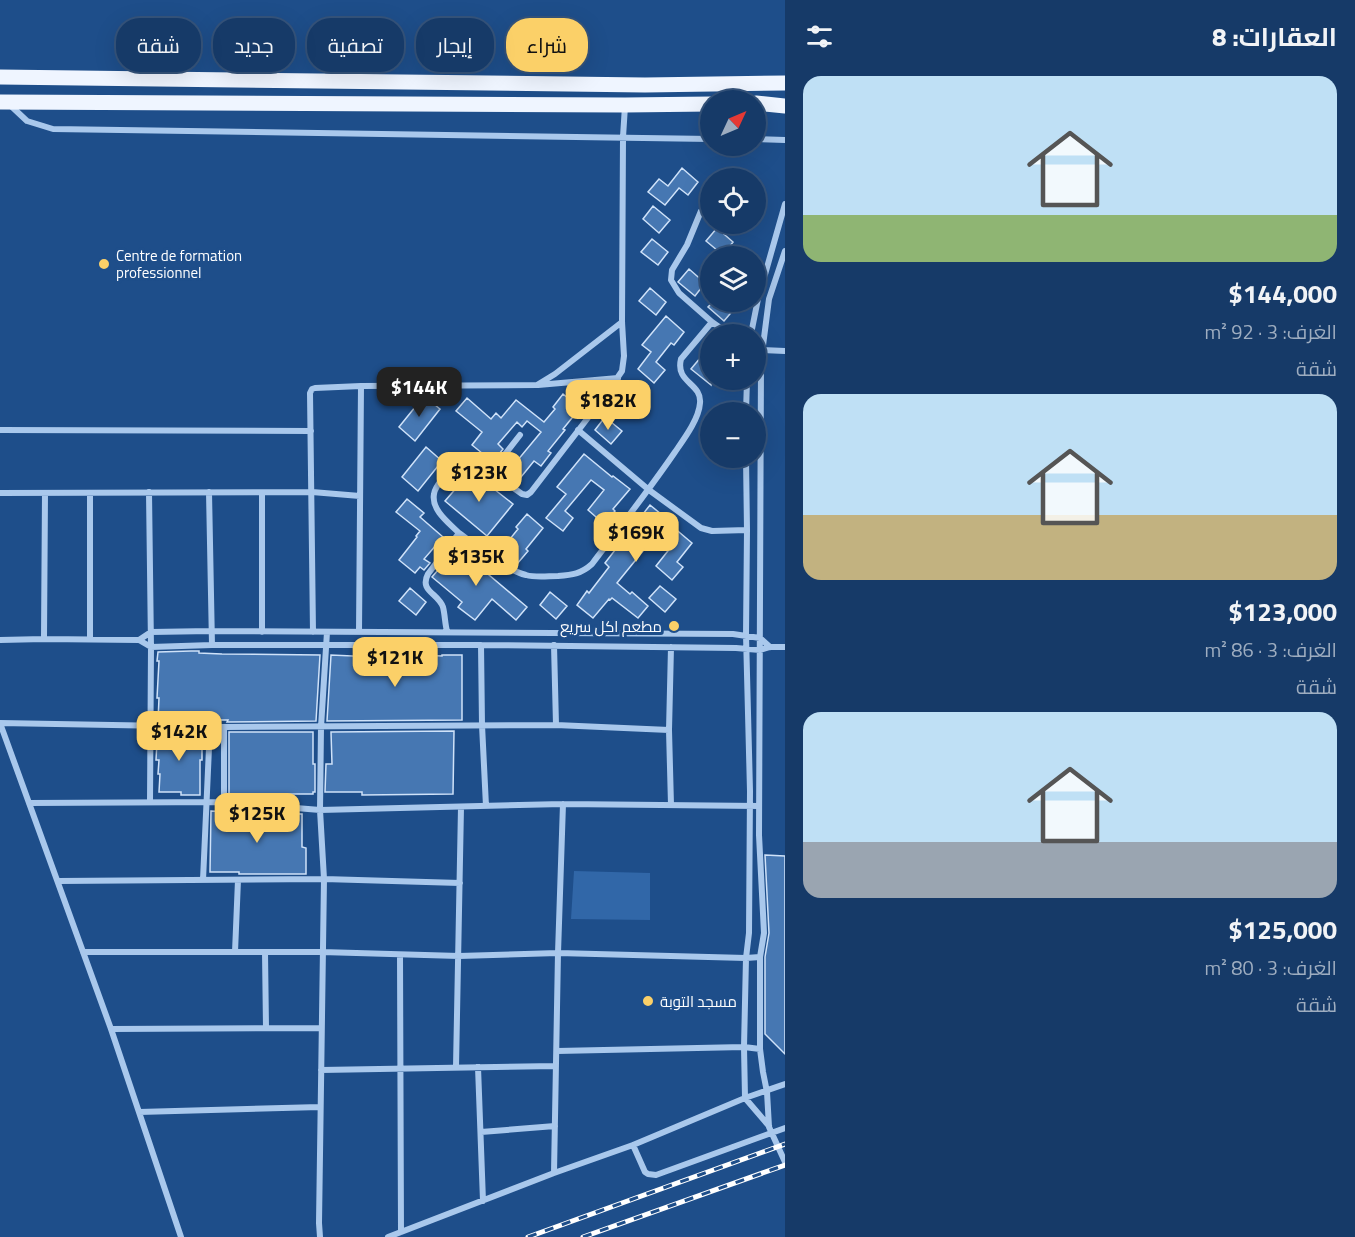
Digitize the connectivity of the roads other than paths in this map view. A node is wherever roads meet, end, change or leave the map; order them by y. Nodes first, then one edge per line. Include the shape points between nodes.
1 (0, 77) edge
2 (785, 83) edge
3 (4, 102) edge
4 (700, 104) edge
5 (766, 104) edge
6 (625, 105) junction
7 (785, 106) edge
8 (623, 137) junction
9 (700, 139) edge
10 (766, 140) edge
11 (785, 140) edge
12 (785, 204) edge
13 (700, 213) edge
14 (785, 251) edge
15 (622, 322) junction
16 (712, 322) junction
17 (715, 324) edge
18 (753, 324) edge
19 (764, 324) edge
20 (766, 350) edge
21 (785, 351) edge
22 (618, 378) junction
23 (537, 385) junction
24 (361, 386) junction
25 (759, 390) edge
26 (0, 430) edge
27 (578, 430) junction
28 (311, 431) junction
29 (520, 435) dead end
30 (746, 468) edge
31 (490, 472) junction
32 (649, 490) junction
33 (149, 492) junction
34 (209, 492) junction
35 (312, 492) junction
36 (0, 493) edge
37 (45, 493) junction
38 (90, 493) junction
39 (262, 493) junction
40 (360, 496) junction
41 (747, 530) junction
42 (459, 533) junction
43 (211, 631) junction
44 (151, 632) junction
45 (262, 632) junction
46 (313, 632) junction
47 (327, 632) junction
48 (359, 632) junction
49 (447, 632) junction
50 (746, 635) junction
51 (760, 638) junction
52 (44, 639) junction
53 (90, 639) junction
54 (0, 640) edge
55 (139, 640) junction
56 (212, 645) junction
57 (327, 645) junction
58 (481, 645) junction
59 (554, 645) junction
60 (151, 647) junction
61 (671, 647) junction
62 (770, 647) junction
63 (785, 647) edge
64 (747, 649) junction
65 (760, 650) junction
66 (151, 725) junction
67 (482, 725) junction
68 (556, 725) junction
69 (210, 726) junction
70 (224, 727) junction
71 (321, 727) junction
72 (669, 730) junction
73 (150, 802) junction
74 (207, 802) junction
75 (224, 802) junction
76 (29, 803) junction
77 (563, 804) junction
78 (486, 806) junction
79 (670, 806) junction
80 (750, 806) junction
81 (759, 806) junction
82 (461, 807) junction
83 (320, 810) junction
84 (324, 879) junction
85 (202, 880) junction
86 (238, 880) junction
87 (57, 881) junction
88 (460, 883) junction
89 (83, 952) junction
90 (235, 952) junction
91 (265, 952) junction
92 (322, 952) junction
93 (558, 953) junction
94 (400, 955) junction
95 (459, 956) junction
96 (760, 957) junction
97 (746, 958) junction
98 (266, 1028) junction
99 (321, 1028) junction
100 (111, 1029) junction
101 (744, 1047) junction
102 (760, 1049) junction
103 (557, 1051) junction
104 (556, 1066) junction
105 (456, 1067) junction
106 (478, 1067) junction
107 (401, 1069) junction
108 (321, 1070) junction
109 (785, 1084) edge
110 (767, 1092) junction
111 (746, 1098) junction
112 (320, 1107) junction
113 (139, 1112) junction
114 (555, 1126) junction
115 (785, 1128) edge
116 (770, 1130) junction
117 (481, 1132) junction
118 (633, 1145) junction
119 (785, 1162) edge
120 (554, 1173) junction
121 (483, 1202) junction
122 (400, 1232) junction
123 (181, 1237) edge
124 (320, 1237) edge
125 (388, 1237) edge

1 - 2 main road via 645,85
3 - 6 main road
3 - 8 street via 27,121 53,129
4 - 6 main road
5 - 7 main road
6 - 8 street
8 - 9 street
8 - 15 street
10 - 11 street
12 - 18 street
13 - 16 street via 672,270 671,280 679,293
14 - 19 street
15 - 22 street via 624,356
15 - 23 street
16 - 17 street
16 - 32 street via 679,366 700,396 694,422
20 - 21 street
22 - 23 street
22 - 27 street
23 - 24 street
24 - 28 street via 312,389
24 - 40 street
25 - 51 street
26 - 28 street
27 - 31 street via 527,495
27 - 32 street
28 - 35 street
29 - 31 street
30 - 41 street
31 - 42 street via 464,456 436,487 433,495 439,513
32 - 41 street via 701,528
32 - 42 street via 592,564 580,573 528,576 506,566
33 - 34 street
33 - 38 street
33 - 44 street
34 - 39 street
34 - 43 street
35 - 39 street
35 - 40 street
35 - 46 street
36 - 37 street
37 - 38 street
37 - 52 street
38 - 53 street
39 - 45 street
40 - 48 street
41 - 50 street
42 - 49 street via 425,580 443,607
43 - 44 street
43 - 45 street
43 - 56 street
44 - 55 street
44 - 60 street
45 - 46 street
46 - 47 street
47 - 48 street
47 - 57 street
48 - 49 street
49 - 50 street
50 - 51 street
50 - 64 street
51 - 62 street
51 - 65 street
52 - 53 street
52 - 54 street
53 - 55 street
55 - 60 street
56 - 57 street
56 - 60 street
57 - 58 street
57 - 71 street
58 - 59 street
58 - 67 street
59 - 61 street
59 - 68 street
60 - 66 street
61 - 64 street
61 - 72 street
62 - 63 street
62 - 65 street
64 - 65 street
64 - 80 street
65 - 81 street
66 - 69 street
66 - 73 street
66 - 76 street via 0,723
67 - 68 street
67 - 71 street
67 - 78 street
68 - 72 street
69 - 70 street
69 - 74 street
70 - 71 street
70 - 75 street
71 - 83 street
72 - 79 street
73 - 74 street
73 - 76 street
74 - 75 street
74 - 85 street
75 - 83 street
76 - 87 street
77 - 78 street
77 - 79 street
77 - 93 street
78 - 82 street
79 - 80 street
80 - 81 street
80 - 97 street
81 - 96 street via 764,933
82 - 83 street
82 - 88 street
83 - 84 street
84 - 86 street
84 - 88 street
84 - 92 street
85 - 86 street
85 - 87 street
86 - 90 street
87 - 89 street
88 - 95 street
89 - 90 street
89 - 100 street
90 - 91 street
91 - 92 street
91 - 98 street
92 - 94 street
92 - 99 street
93 - 95 street
93 - 97 street
93 - 103 street
94 - 95 street
94 - 107 street
95 - 105 street
96 - 97 street
96 - 102 street
97 - 101 street
98 - 99 street
98 - 100 street
99 - 108 street
100 - 113 street
101 - 102 street
101 - 103 street
101 - 111 street
102 - 110 street
103 - 104 street
104 - 106 street
104 - 114 street
105 - 106 street
105 - 107 street
106 - 117 street
107 - 108 street
107 - 122 street
108 - 112 street
109 - 110 street
110 - 111 street
110 - 116 street
111 - 116 street
111 - 118 street
112 - 113 street
112 - 124 street
113 - 123 street
114 - 117 street
114 - 120 street
115 - 116 street
116 - 118 street via 656,1175 645,1172
116 - 119 street
117 - 121 street
118 - 120 street
120 - 121 street
121 - 122 street
122 - 125 street

